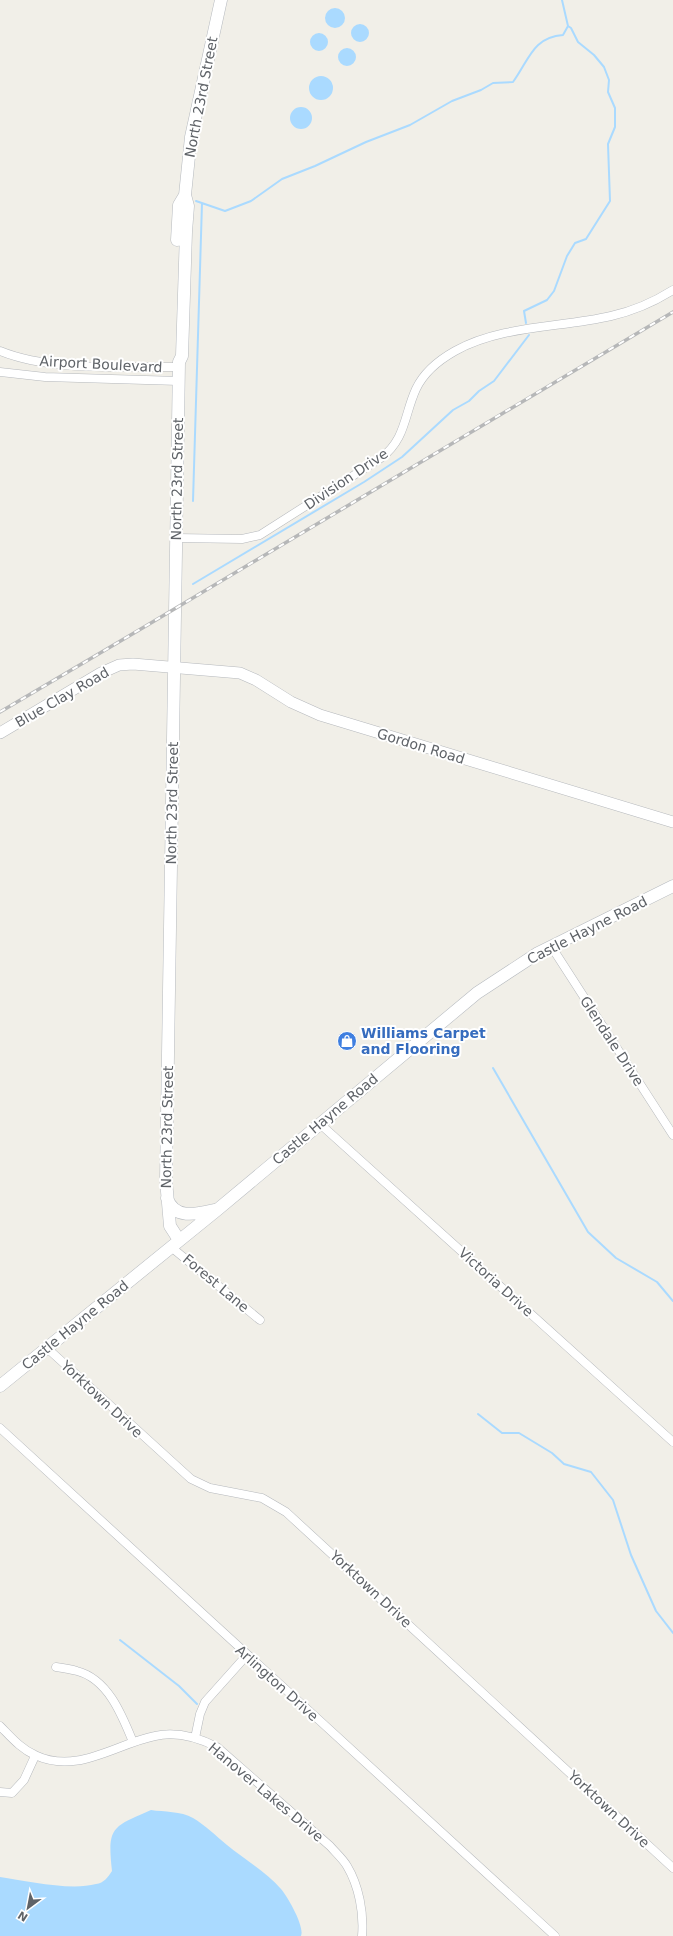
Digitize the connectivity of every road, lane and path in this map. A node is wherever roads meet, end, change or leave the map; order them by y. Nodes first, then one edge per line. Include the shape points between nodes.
1 (222, 0) edge
2 (673, 290) edge
3 (0, 351) edge
4 (179, 364) junction
5 (0, 372) edge
6 (178, 381) junction
7 (176, 538) junction
8 (174, 668) junction
9 (0, 733) edge
10 (673, 822) edge
11 (673, 886) edge
12 (551, 946) junction
13 (319, 1123) junction
14 (673, 1135) edge
15 (166, 1195) junction
16 (217, 1210) junction
17 (175, 1244) junction
18 (260, 1320) dead end
19 (47, 1348) junction
20 (0, 1386) edge
21 (0, 1428) edge
22 (673, 1442) edge
23 (247, 1655) junction
24 (56, 1667) dead end
25 (0, 1726) edge
26 (194, 1738) junction
27 (132, 1742) junction
28 (35, 1756) junction
29 (0, 1792) edge
30 (673, 1868) edge
31 (362, 1936) edge
32 (555, 1936) edge

1 - 4 main road, North 23rd Street via 191,137 185,195 179,205 174,342 174,356
2 - 7 street, Division Drive via 648,304 611,316 511,332 463,348 434,366 421,380 410,402 400,436 381,458 260,535 242,539
3 - 4 street, Airport Boulevard via 34,361 71,365
4 - 6 main road, North 23rd Street
5 - 6 street, Airport Boulevard via 45,377
6 - 7 main road, North 23rd Street
7 - 8 main road, North 23rd Street
8 - 9 street, Blue Clay Road via 133,664 114,667
8 - 10 street, Gordon Road via 244,674 291,702 320,715
8 - 15 main road, North 23rd Street
11 - 12 main road, Castle Hayne Road
12 - 13 main road, Castle Hayne Road via 476,993
12 - 14 street, Glendale Drive
13 - 16 main road, Castle Hayne Road
13 - 22 street, Victoria Drive
15 - 16 main road via 169,1204 180,1213 196,1215
15 - 17 main road, North 23rd Street
16 - 17 main road, Castle Hayne Road
17 - 18 street, Forest Lane
17 - 19 main road, Castle Hayne Road
19 - 20 main road, Castle Hayne Road
19 - 30 street, Yorktown Drive via 191,1479 210,1488 262,1498 286,1512
21 - 23 street, Arlington Drive
23 - 26 street via 205,1702
23 - 32 street, Arlington Drive
24 - 27 street via 78,1671 91,1677 105,1690 120,1710
25 - 28 street, Hanover Lakes Drive
26 - 27 street, Hanover Lakes Drive via 182,1735 157,1735
26 - 31 street, Hanover Lakes Drive via 217,1748 330,1846 346,1865 354,1883 362,1910
27 - 28 street, Hanover Lakes Drive via 104,1755 64,1763
28 - 29 street via 24,1780 12,1793

